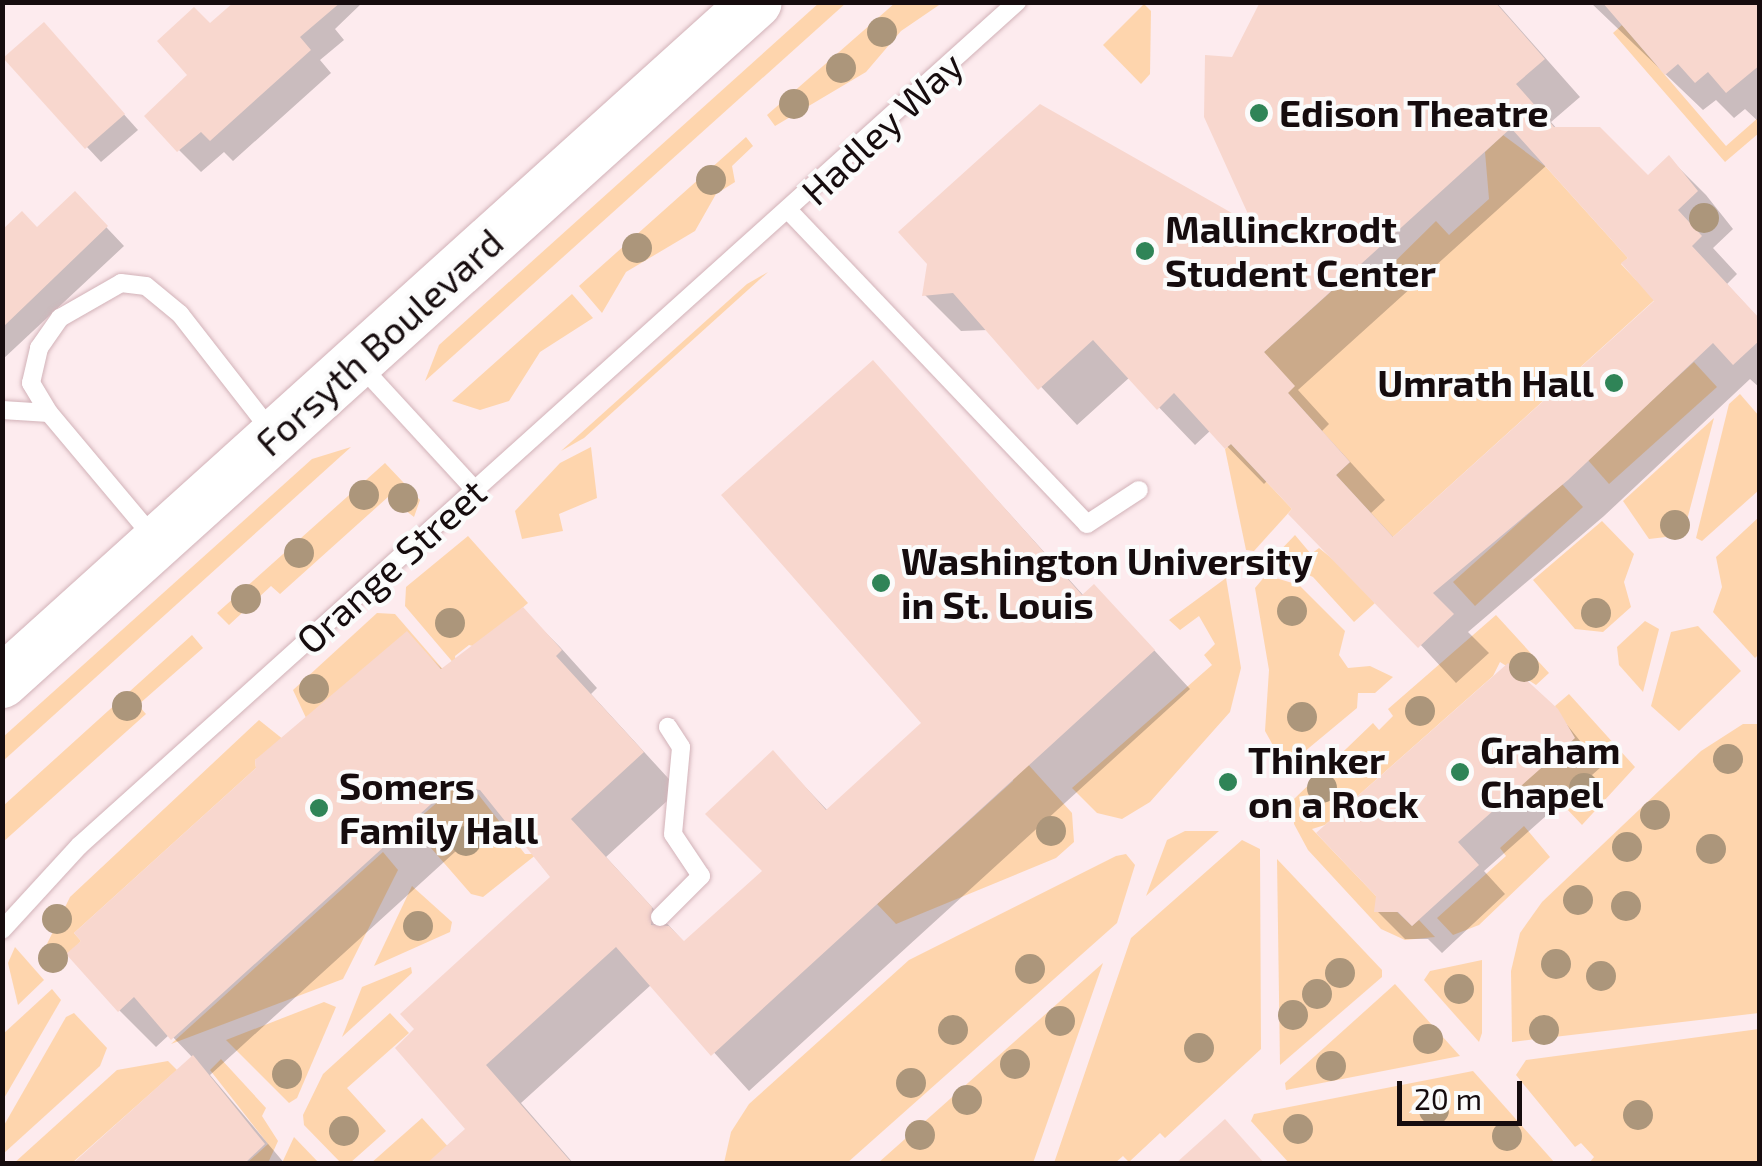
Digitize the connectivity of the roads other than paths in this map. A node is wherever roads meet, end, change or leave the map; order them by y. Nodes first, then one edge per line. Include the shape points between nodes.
1 (756, 2) edge
2 (1017, 2) edge
3 (791, 212) junction
4 (357, 362) junction
5 (2, 410) edge
6 (48, 413) junction
7 (275, 436) junction
8 (475, 490) junction
9 (1139, 490) dead end
10 (158, 542) junction
11 (4, 678) edge
12 (668, 727) dead end
13 (660, 917) dead end
14 (2, 930) edge

1 - 4 main road, Forsyth Boulevard
2 - 3 lane, Hadley Way
3 - 8 lane, Orange Street
3 - 9 lane via 1087,524
4 - 7 main road, Forsyth Boulevard
4 - 8 lane
5 - 6 lane
6 - 7 lane via 31,383 39,348 60,318 121,284 146,286 180,314
6 - 10 lane
7 - 10 main road, Forsyth Boulevard
8 - 14 lane, Orange Street via 80,846
10 - 11 main road, Forsyth Boulevard
12 - 13 lane via 681,747 673,834 701,876

